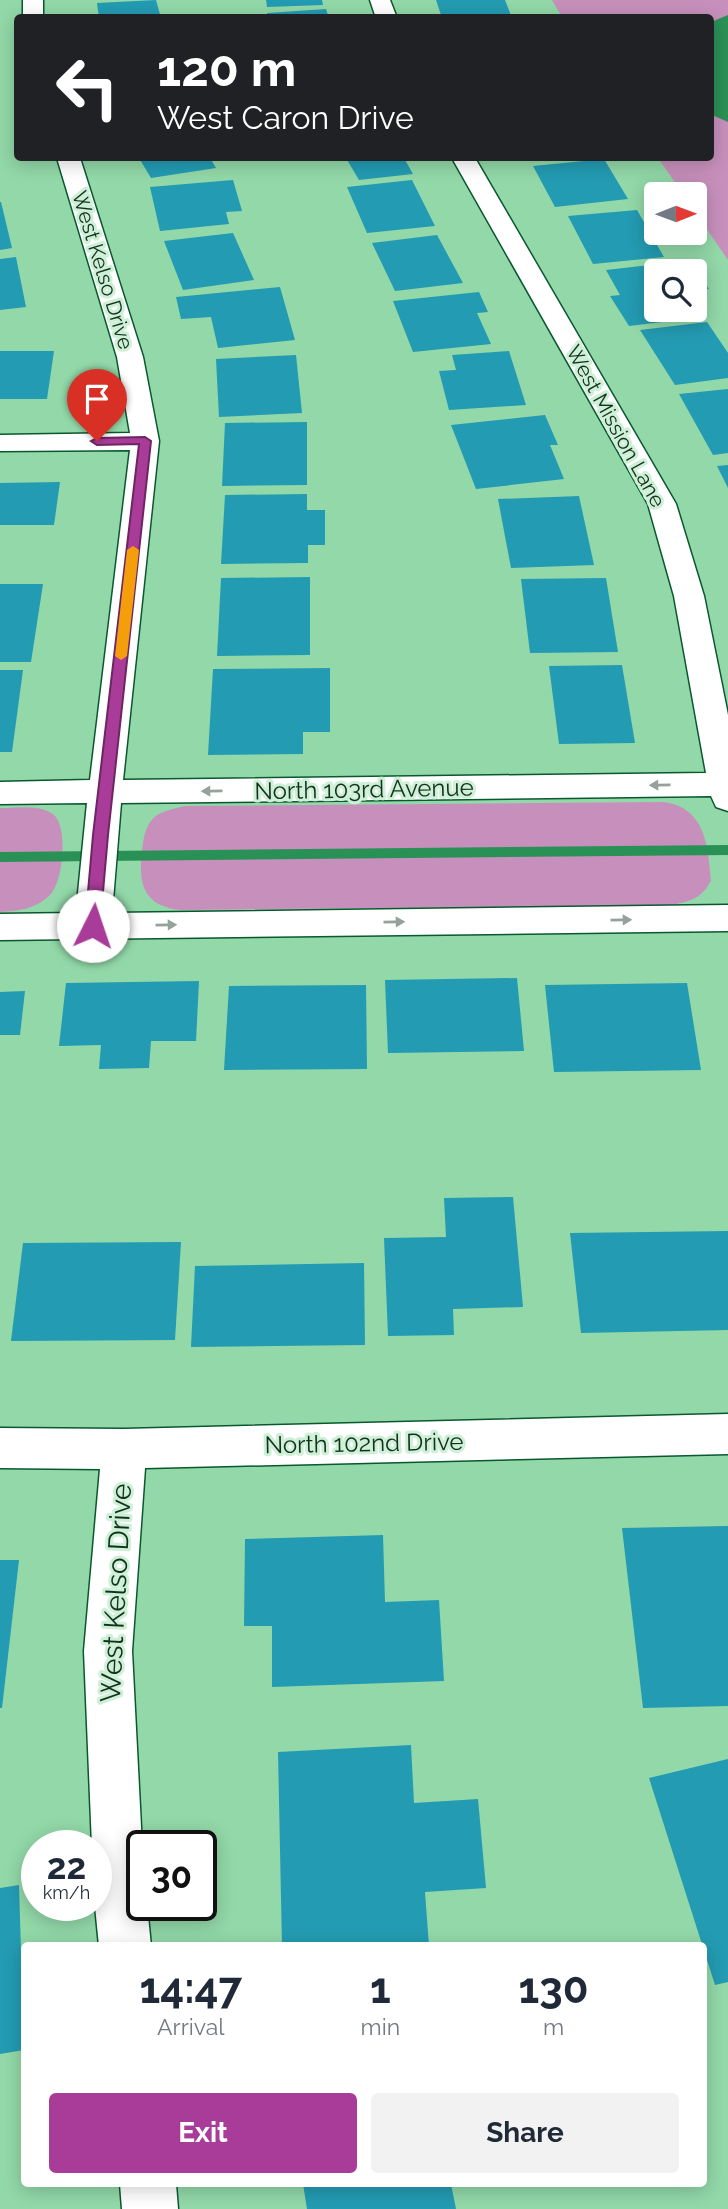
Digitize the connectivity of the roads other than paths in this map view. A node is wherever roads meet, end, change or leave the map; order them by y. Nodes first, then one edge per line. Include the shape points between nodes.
1 (69, 161) edge
2 (465, 161) edge
3 (145, 441) junction
4 (0, 443) edge
5 (727, 789) edge
6 (105, 792) junction
7 (0, 793) edge
8 (728, 918) edge
9 (93, 926) junction
10 (0, 927) edge
11 (728, 1434) edge
12 (0, 1448) edge
13 (124, 1449) junction
14 (125, 1942) edge
15 (148, 2187) edge
16 (150, 2209) edge

1 - 3 street, West Kelso Drive via 130,358
2 - 5 street, West Mission Lane via 662,504 689,596
3 - 4 street
3 - 6 street, West Kelso Drive
5 -> 6 street, North 103rd Avenue
6 - 7 street, North 103rd Avenue
6 - 9 street, West Kelso Drive
9 -> 8 street
9 - 10 street
11 - 13 street, North 102nd Drive
12 - 13 street, North 102nd Drive
13 - 14 street, West Kelso Drive via 108,1651
15 - 16 street

